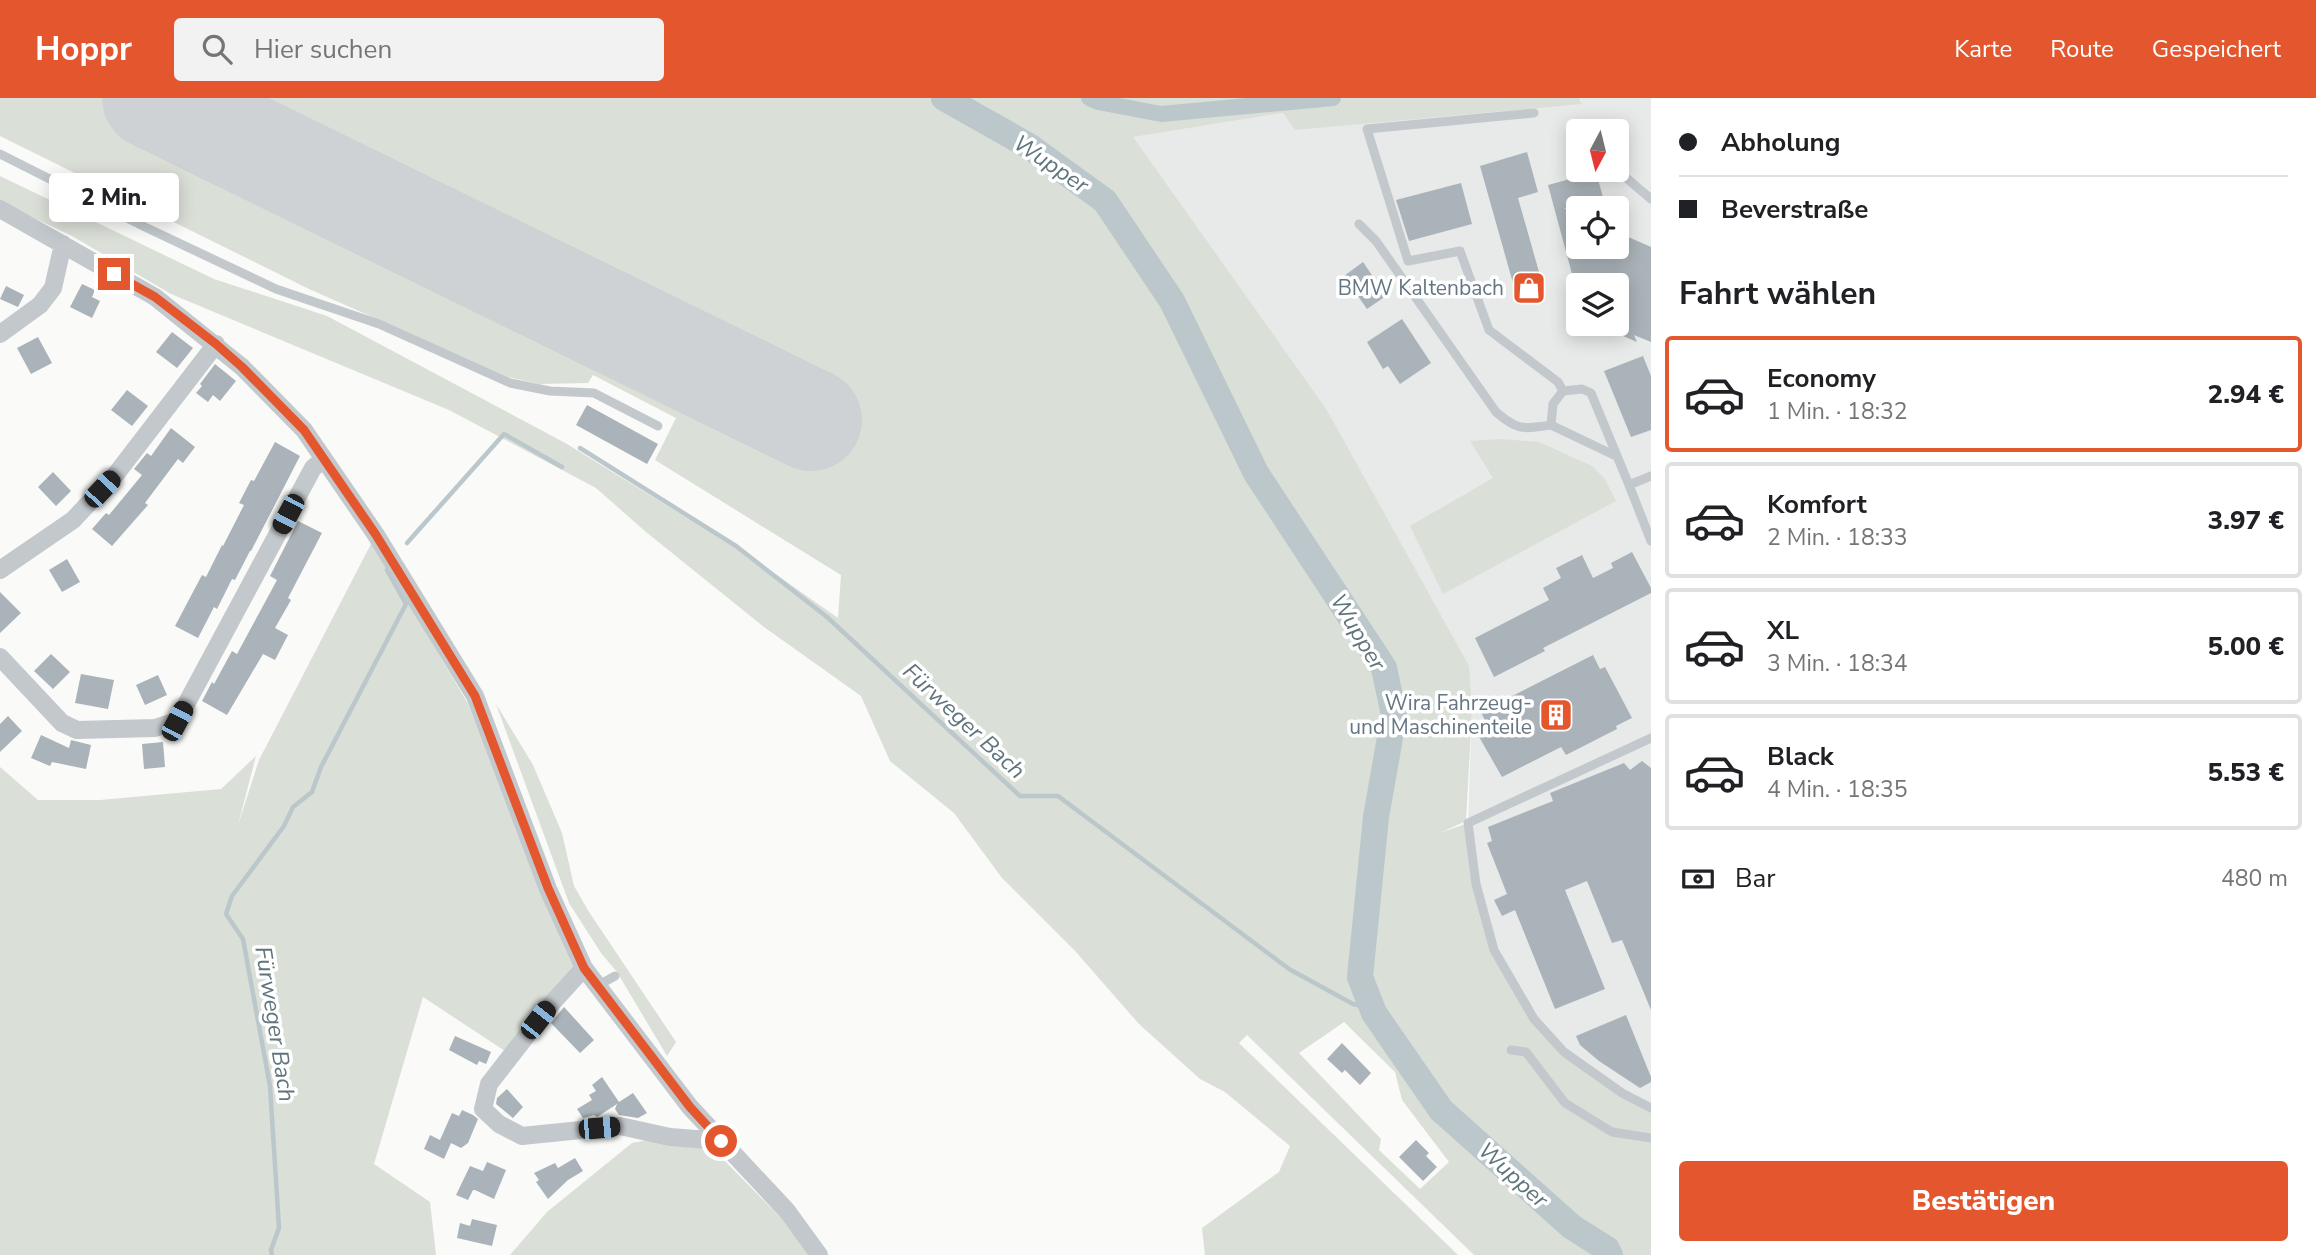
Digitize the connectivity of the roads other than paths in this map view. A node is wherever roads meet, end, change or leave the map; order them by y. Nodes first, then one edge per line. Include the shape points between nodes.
1 (1534, 113) dead end
2 (0, 154) edge
3 (1629, 180) edge
4 (1651, 199) edge
5 (0, 209) edge
6 (1359, 224) dead end
7 (63, 244) junction
8 (0, 334) edge
9 (216, 344) junction
10 (1563, 391) junction
11 (1552, 425) junction
12 (658, 426) dead end
13 (1616, 456) junction
14 (324, 459) junction
15 (1651, 476) edge
16 (1629, 485) junction
17 (1651, 539) edge
18 (0, 570) edge
19 (0, 657) edge
20 (1651, 738) edge
21 (584, 968) junction
22 (615, 976) dead end
23 (597, 986) junction
24 (1511, 1050) dead end
25 (1651, 1108) edge
26 (1651, 1138) edge
27 (721, 1141) junction
28 (819, 1255) edge

1 - 10 lane via 1367,129 1408,261 1460,251 1489,330 1558,382
2 - 12 lane via 276,289 379,324 510,383 594,393
3 - 4 lane
5 - 7 street
6 - 11 lane via 1376,241 1496,412 1512,426
7 - 8 street via 53,288 40,305
7 - 9 street via 155,297
9 - 14 street via 304,430
9 - 18 street via 116,474 73,520
10 - 11 lane via 1553,404
10 - 13 lane via 1582,388 1591,393
11 - 13 lane
13 - 16 lane
14 - 19 street via 313,468 177,721 155,728 77,730 62,723
14 - 21 street via 475,696 548,888
15 - 16 lane
16 - 17 lane
20 - 25 lane via 1468,823 1476,884 1494,950 1534,1019 1564,1052
21 - 23 street
21 - 27 street via 489,1084 483,1109 522,1136 620,1126 670,1137
22 - 23 lane
23 - 27 street
24 - 26 lane via 1526,1052 1565,1103 1612,1132
27 - 28 street via 787,1211

